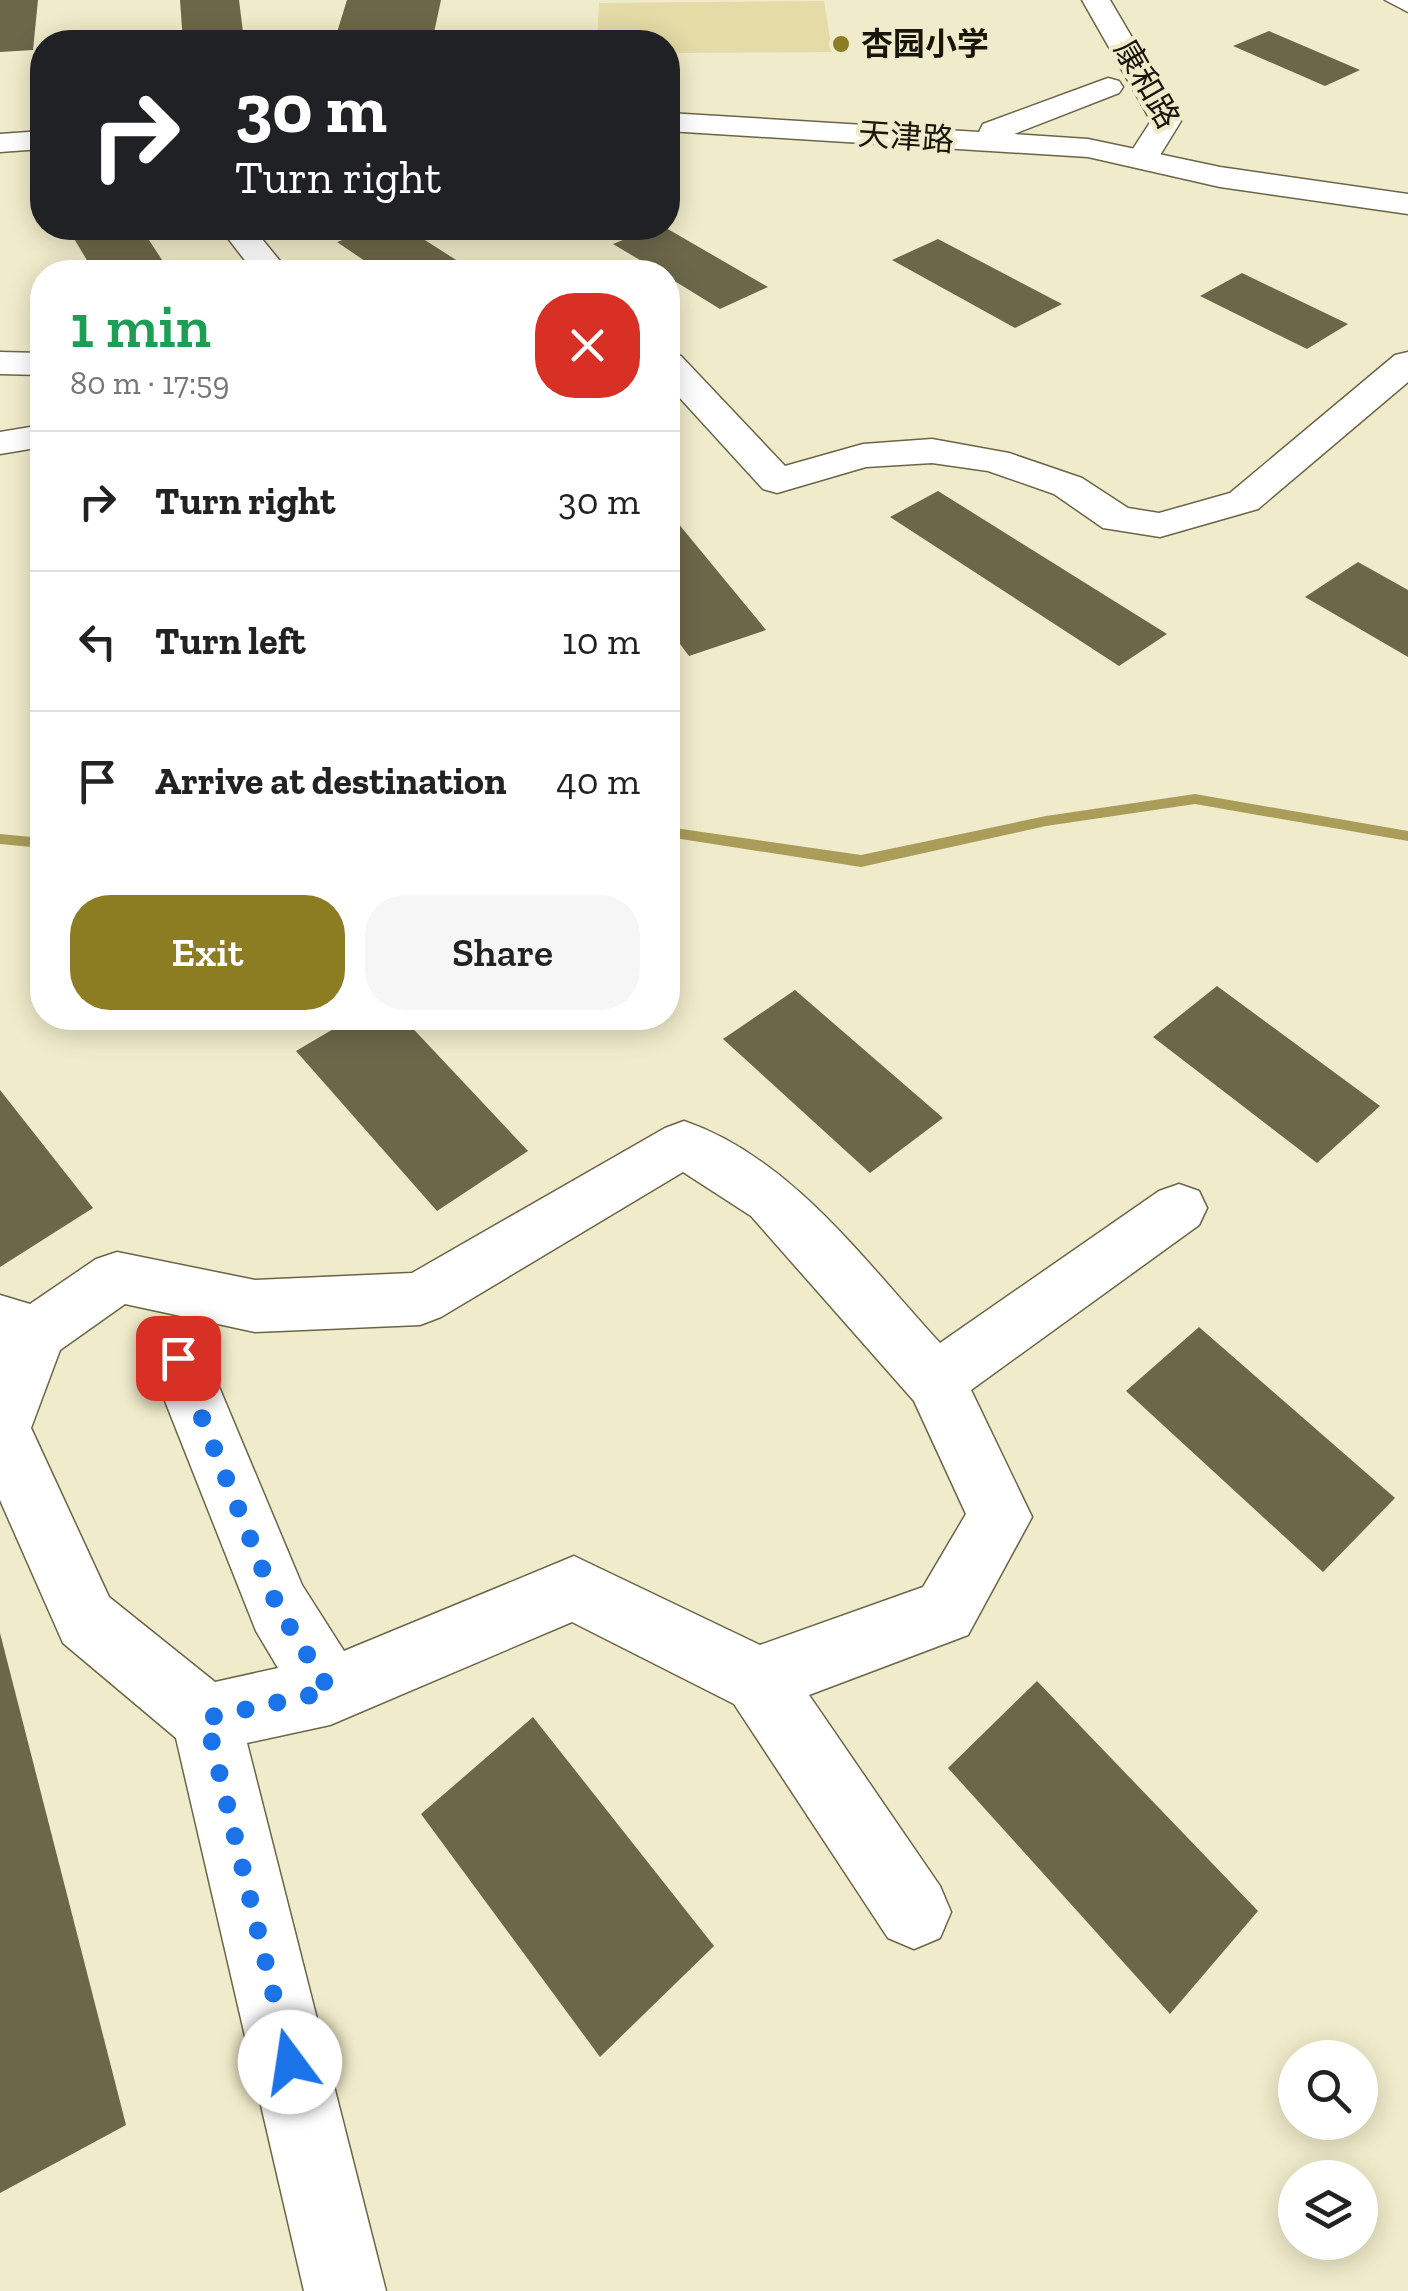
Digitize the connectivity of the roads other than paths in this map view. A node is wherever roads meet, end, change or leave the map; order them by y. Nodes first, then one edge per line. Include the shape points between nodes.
1 (1096, 0) edge
2 (1398, 0) edge
3 (1408, 4) edge
4 (1088, 52) dead end
5 (1108, 87) junction
6 (680, 123) edge
7 (30, 124) edge
8 (0, 126) edge
9 (1133, 136) junction
10 (680, 140) edge
11 (30, 141) edge
12 (964, 141) junction
13 (0, 143) edge
14 (1408, 186) edge
15 (1408, 204) edge
16 (246, 240) edge
17 (262, 260) edge
18 (1408, 363) edge
19 (0, 364) edge
20 (30, 364) edge
21 (680, 377) edge
22 (30, 438) edge
23 (0, 443) edge
24 (1178, 1208) dead end
25 (18, 1327) edge
26 (178, 1358) dead end
27 (935, 1381) junction
28 (0, 1429) edge
29 (758, 1680) junction
30 (330, 1691) junction
31 (206, 1718) junction
32 (914, 1912) dead end
33 (345, 2291) edge

1 - 9 street, 康和路 via 1166,120
2 - 3 street
4 - 5 street, 康和路
5 - 9 street, 康和路
5 - 12 street
6 - 12 street, 天津路
7 - 8 street
9 - 10 street, 天津路 via 1092,166
9 - 12 street, 天津路 via 1088,148
9 - 14 street, 天津路 via 1214,159
9 - 15 street, 天津路 via 1220,177
11 - 13 street
16 - 17 street
18 - 21 street via 1244,501 1160,525 1117,520 1068,486 995,461 932,451 863,456 778,481
19 - 20 street
22 - 23 street
24 - 27 street
25 - 27 street via 117,1277 256,1306 420,1299 684,1144 772,1199
25 - 28 street
26 - 30 street via 278,1608
27 - 29 street via 1000,1517 945,1612
28 - 31 street via 86,1620
29 - 30 street via 574,1588
29 - 32 street
30 - 31 street
31 - 33 street

